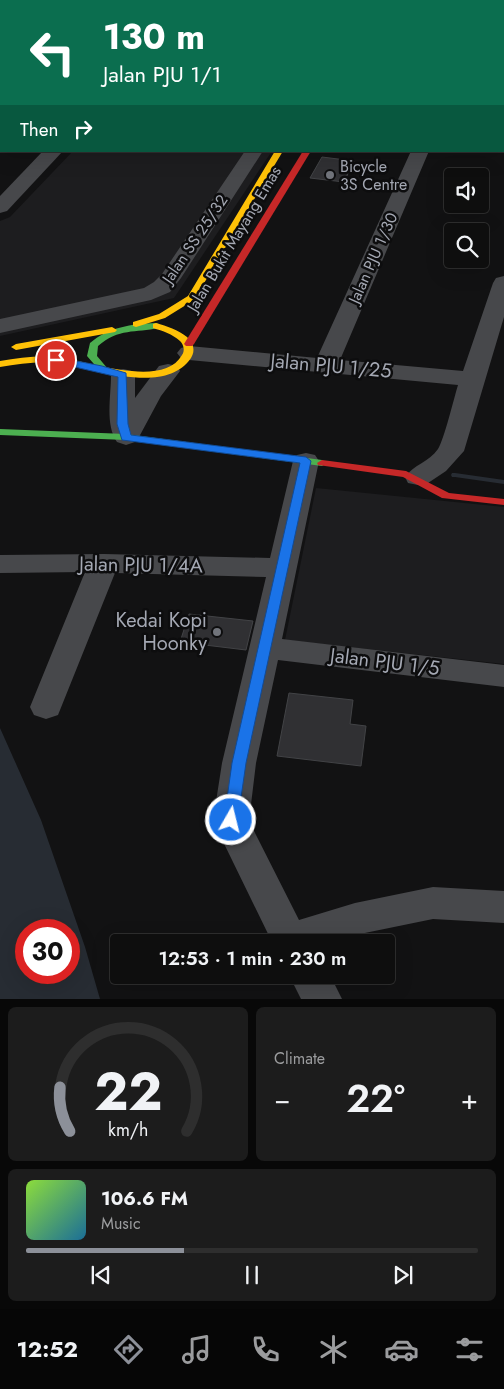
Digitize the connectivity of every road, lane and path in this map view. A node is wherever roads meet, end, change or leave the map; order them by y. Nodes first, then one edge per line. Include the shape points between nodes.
1 (53, 152) edge
2 (253, 152) edge
3 (278, 152) edge
4 (306, 152) edge
5 (420, 152) edge
6 (0, 177) edge
7 (27, 180) junction
8 (0, 207) edge
9 (503, 290) edge
10 (0, 326) edge
11 (128, 326) junction
12 (116, 329) junction
13 (6, 349) dead end
14 (189, 349) junction
15 (0, 364) edge
16 (326, 365) junction
17 (168, 371) junction
18 (113, 372) junction
19 (472, 379) junction
20 (0, 432) edge
21 (126, 437) junction
22 (306, 461) junction
23 (418, 477) junction
24 (504, 502) edge
25 (104, 563) junction
26 (0, 564) edge
27 (283, 568) junction
28 (265, 648) junction
29 (504, 676) edge
30 (46, 708) dead end
31 (504, 907) edge
32 (287, 934) edge
33 (311, 934) edge
34 (314, 984) edge
35 (322, 999) edge

1 - 7 street
2 - 10 street, Jalan SS 25/32 via 162,287 151,293
3 - 11 main road, Jalan Bukit Mayang Emas via 191,298 162,316
4 - 14 main road, Jalan Bukit Mayang Emas
5 - 16 street, Jalan PJU 1/30
6 - 7 street
7 - 8 street
9 - 19 street
11 - 12 main road
11 - 14 main road via 173,330 183,336
12 - 13 main road
12 - 18 main road via 96,340 91,348 95,363
14 - 16 street, Jalan PJU 1/25
14 - 17 main road, Jalan Bukit Mayang Emas via 186,360
15 - 18 main road via 56,360
16 - 19 street, Jalan PJU 1/25
17 - 18 main road via 154,375
17 - 21 street via 150,394
18 - 21 street
19 - 23 street via 452,451
20 - 21 main road
21 - 22 main road
22 - 23 main road
22 - 27 street
23 - 24 main road via 440,494
25 - 26 street, Jalan PJU 1/4A
25 - 27 street, Jalan PJU 1/4A
25 - 30 street
27 - 28 street
28 - 29 street, Jalan PJU 1/5
28 - 32 street via 239,763 231,820
31 - 33 street via 434,903 355,919
34 - 35 street

